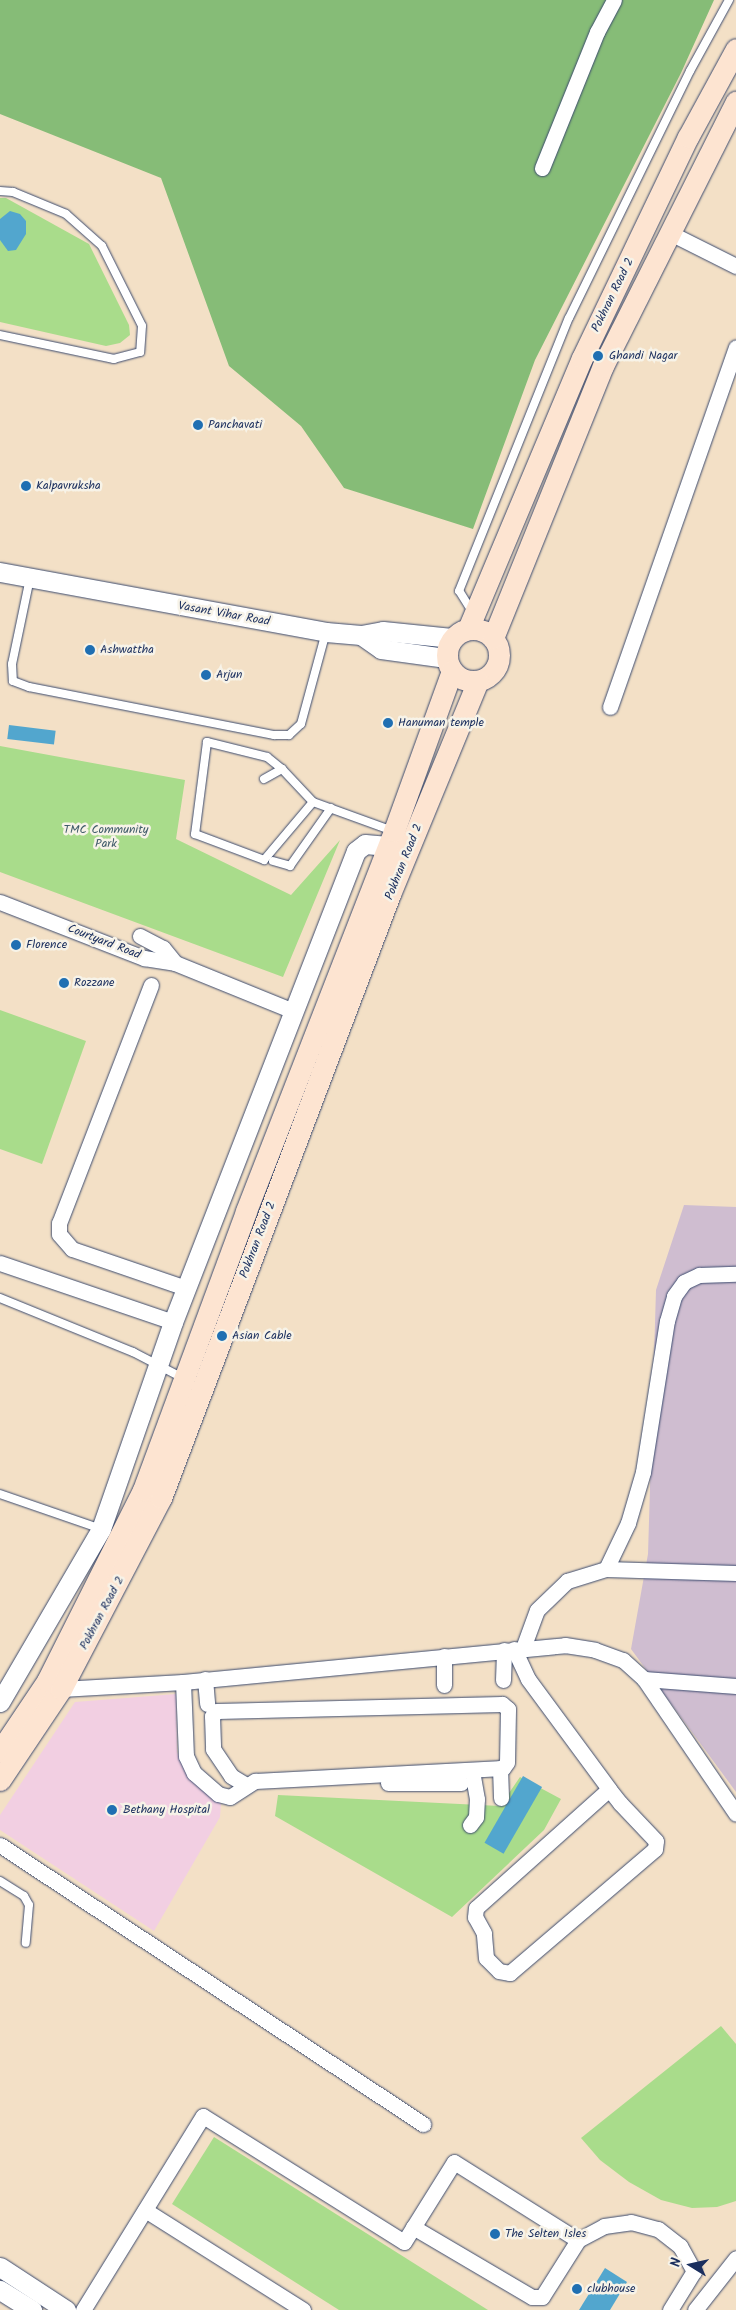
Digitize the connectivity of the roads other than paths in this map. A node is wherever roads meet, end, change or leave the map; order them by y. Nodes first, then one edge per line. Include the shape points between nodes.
1 (614, 0) edge
2 (729, 0) edge
3 (736, 49) edge
4 (736, 102) edge
5 (542, 168) dead end
6 (0, 191) edge
7 (670, 233) junction
8 (736, 266) edge
9 (623, 275) junction
10 (643, 284) junction
11 (0, 335) edge
12 (736, 347) edge
13 (734, 363) edge
14 (0, 572) edge
15 (30, 578) junction
16 (326, 632) junction
17 (493, 638) junction
18 (458, 642) junction
19 (478, 681) junction
20 (610, 707) dead end
21 (282, 769) junction
22 (264, 779) dead end
23 (313, 802) junction
24 (331, 808) junction
25 (391, 839) junction
26 (273, 862) dead end
27 (0, 902) edge
28 (140, 936) dead end
29 (175, 963) junction
30 (151, 985) dead end
31 (292, 1011) junction
32 (0, 1263) edge
33 (736, 1274) edge
34 (186, 1288) junction
35 (0, 1298) edge
36 (173, 1322) junction
37 (157, 1367) junction
38 (192, 1382) junction
39 (0, 1494) edge
40 (101, 1529) junction
41 (606, 1569) junction
42 (736, 1573) edge
43 (514, 1649) junction
44 (444, 1656) junction
45 (644, 1678) junction
46 (503, 1680) dead end
47 (193, 1681) junction
48 (54, 1685) junction
49 (444, 1685) dead end
50 (736, 1686) edge
51 (0, 1702) edge
52 (207, 1704) dead end
53 (0, 1751) edge
54 (500, 1768) junction
55 (472, 1770) junction
56 (358, 1775) junction
57 (0, 1780) edge
58 (462, 1783) dead end
59 (246, 1785) junction
60 (609, 1789) junction
61 (501, 1798) dead end
62 (736, 1814) edge
63 (470, 1825) dead end
64 (0, 1845) edge
65 (0, 1881) edge
66 (26, 1943) dead end
67 (423, 2124) dead end
68 (144, 2210) junction
69 (413, 2227) junction
70 (578, 2240) junction
71 (736, 2258) edge
72 (3, 2284) edge
73 (32, 2310) edge
74 (66, 2310) edge
75 (83, 2310) edge
76 (303, 2310) edge
77 (670, 2310) edge
78 (695, 2310) edge

1 - 5 street via 597,32
2 - 18 lane via 690,71 569,318 459,591
3 - 9 main road, Pokhran Road 2 via 688,136
4 - 7 main road, Pokhran Road 2
6 - 11 lane via 13,192 66,214 102,246 142,326 140,352 114,359
7 - 8 street
7 - 10 main road, Pokhran Road 2
9 - 10 main road
9 - 18 main road, Pokhran Road 2 via 582,358
10 - 17 main road, Pokhran Road 2 via 603,366
12 - 13 street
13 - 20 street
14 - 15 street, Vasant Vihar Road
15 - 16 street, Vasant Vihar Road
15 - 16 lane via 12,664 13,681 29,687 274,735 289,735 302,724
16 - 18 street, Vasant Vihar Road via 361,635 381,649
17 - 18 main road via 481,630
17 - 19 main road via 499,654 498,664 493,673
18 - 19 main road via 464,681
18 - 25 main road, Pokhran Road 2
19 - 38 main road, Pokhran Road 2
21 - 22 lane
21 - 23 lane
21 - 23 lane via 267,757 207,742 195,834 264,860
23 - 24 lane
24 - 25 lane
24 - 26 lane via 290,866
25 - 31 street via 365,844 356,851
25 - 38 main road, Pokhran Road 2
27 - 29 street, Courtyard Road via 144,958
28 - 29 street via 163,948
29 - 31 street, Courtyard Road
30 - 34 street via 58,1223 59,1234 72,1249
31 - 34 street
32 - 36 street
33 - 41 street via 699,1275 684,1282 674,1296 667,1320 643,1472 628,1523
34 - 36 street
35 - 37 lane via 132,1352
36 - 37 street
37 - 38 lane
37 - 40 street
38 - 48 main road, Pokhran Road 2
39 - 40 lane
40 - 51 street
41 - 42 street
41 - 43 street via 567,1581 537,1610
43 - 44 street
43 - 45 street via 565,1645 595,1650 623,1660
43 - 46 street
43 - 60 street via 525,1675
44 - 47 street
44 - 49 street
45 - 50 street
45 - 62 street
47 - 48 street
47 - 52 street
47 - 59 street via 198,1764 230,1797
48 - 53 main road, Pokhran Road 2
48 - 57 main road, Pokhran Road 2
54 - 55 street
54 - 59 street via 507,1762 508,1709 502,1704 217,1711 212,1716 213,1749 231,1776
54 - 61 street
55 - 56 street
55 - 63 street via 477,1799 476,1817
56 - 58 street via 365,1784
56 - 59 street via 255,1781
60 - 60 street via 656,1841 655,1849 510,1973 499,1971 486,1958 484,1933 475,1917 476,1908
64 - 67 street
65 - 66 lane via 24,1896 29,1905
68 - 69 street via 203,2116 404,2242
68 - 75 street
68 - 76 street
69 - 70 street via 532,2297 542,2297
69 - 70 street via 454,2162
70 - 77 street via 604,2226 631,2222 658,2229 680,2246 694,2271
71 - 78 street
72 - 73 street
72 - 74 street

